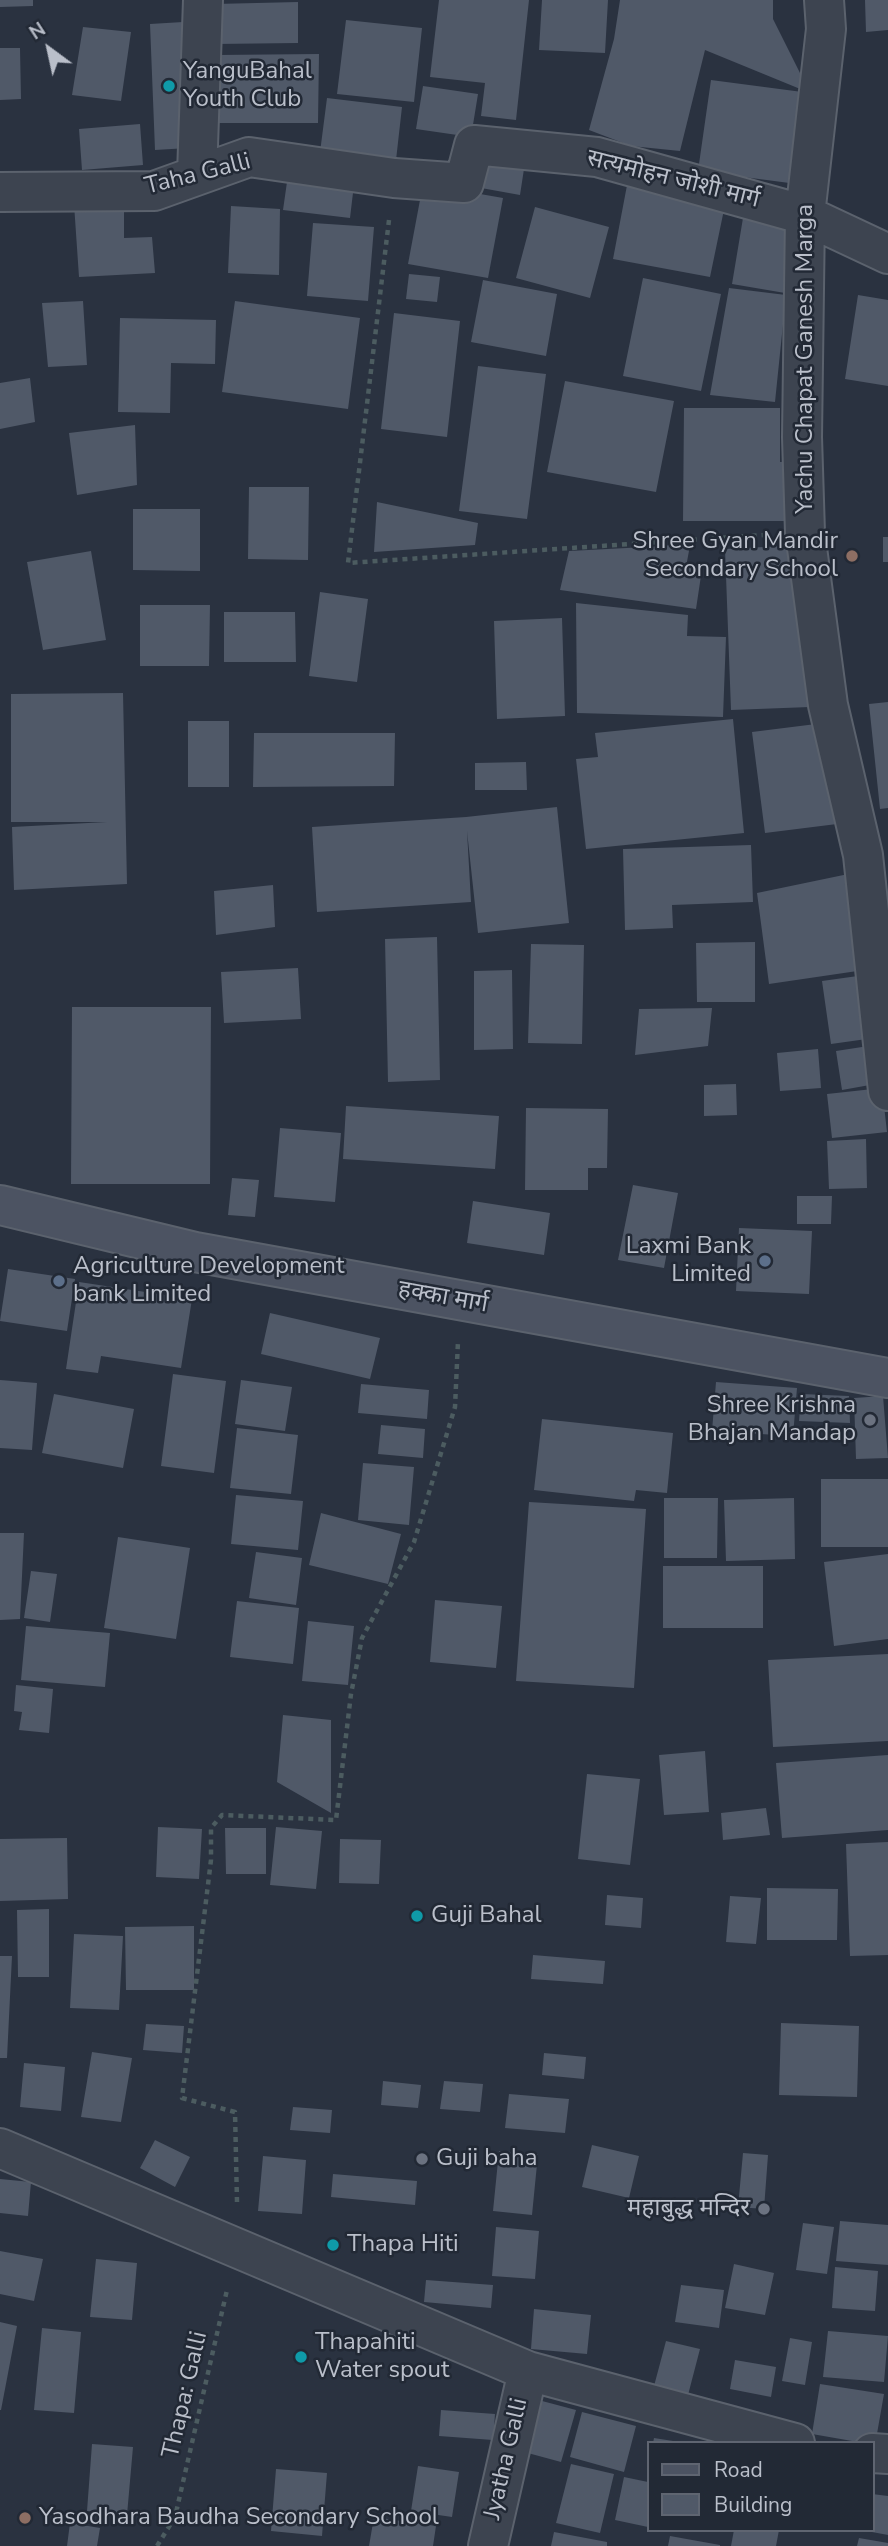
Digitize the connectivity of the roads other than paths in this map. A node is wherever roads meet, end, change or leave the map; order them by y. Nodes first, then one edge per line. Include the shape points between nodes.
1 (203, 0) edge
2 (824, 0) edge
3 (197, 175) junction
4 (394, 178) joint
5 (0, 192) edge
6 (805, 215) junction
7 (888, 254) edge
8 (888, 1091) edge
9 (0, 1205) edge
10 (888, 1378) edge
11 (0, 2148) edge
12 (528, 2371) junction
13 (788, 2441) edge
14 (488, 2546) edge

1 - 3 street
2 - 6 street, Yachu Chapat Ganesh Marga via 826,29
3 - 4 street, Taha Galli via 249,157
3 - 5 street, Taha Galli via 154,191
4 - 6 street, सत्यमोहन जोशी मार्ग via 464,183 474,145 597,157
6 - 7 street, सत्यमोहन जोशी मार्ग
6 - 8 street, Yachu Chapat Ganesh Marga via 805,533 828,705 863,855
9 - 10 main road, हक्का मार्ग via 195,1252
11 - 12 street
12 - 13 street
12 - 14 street, Jyatha Galli

